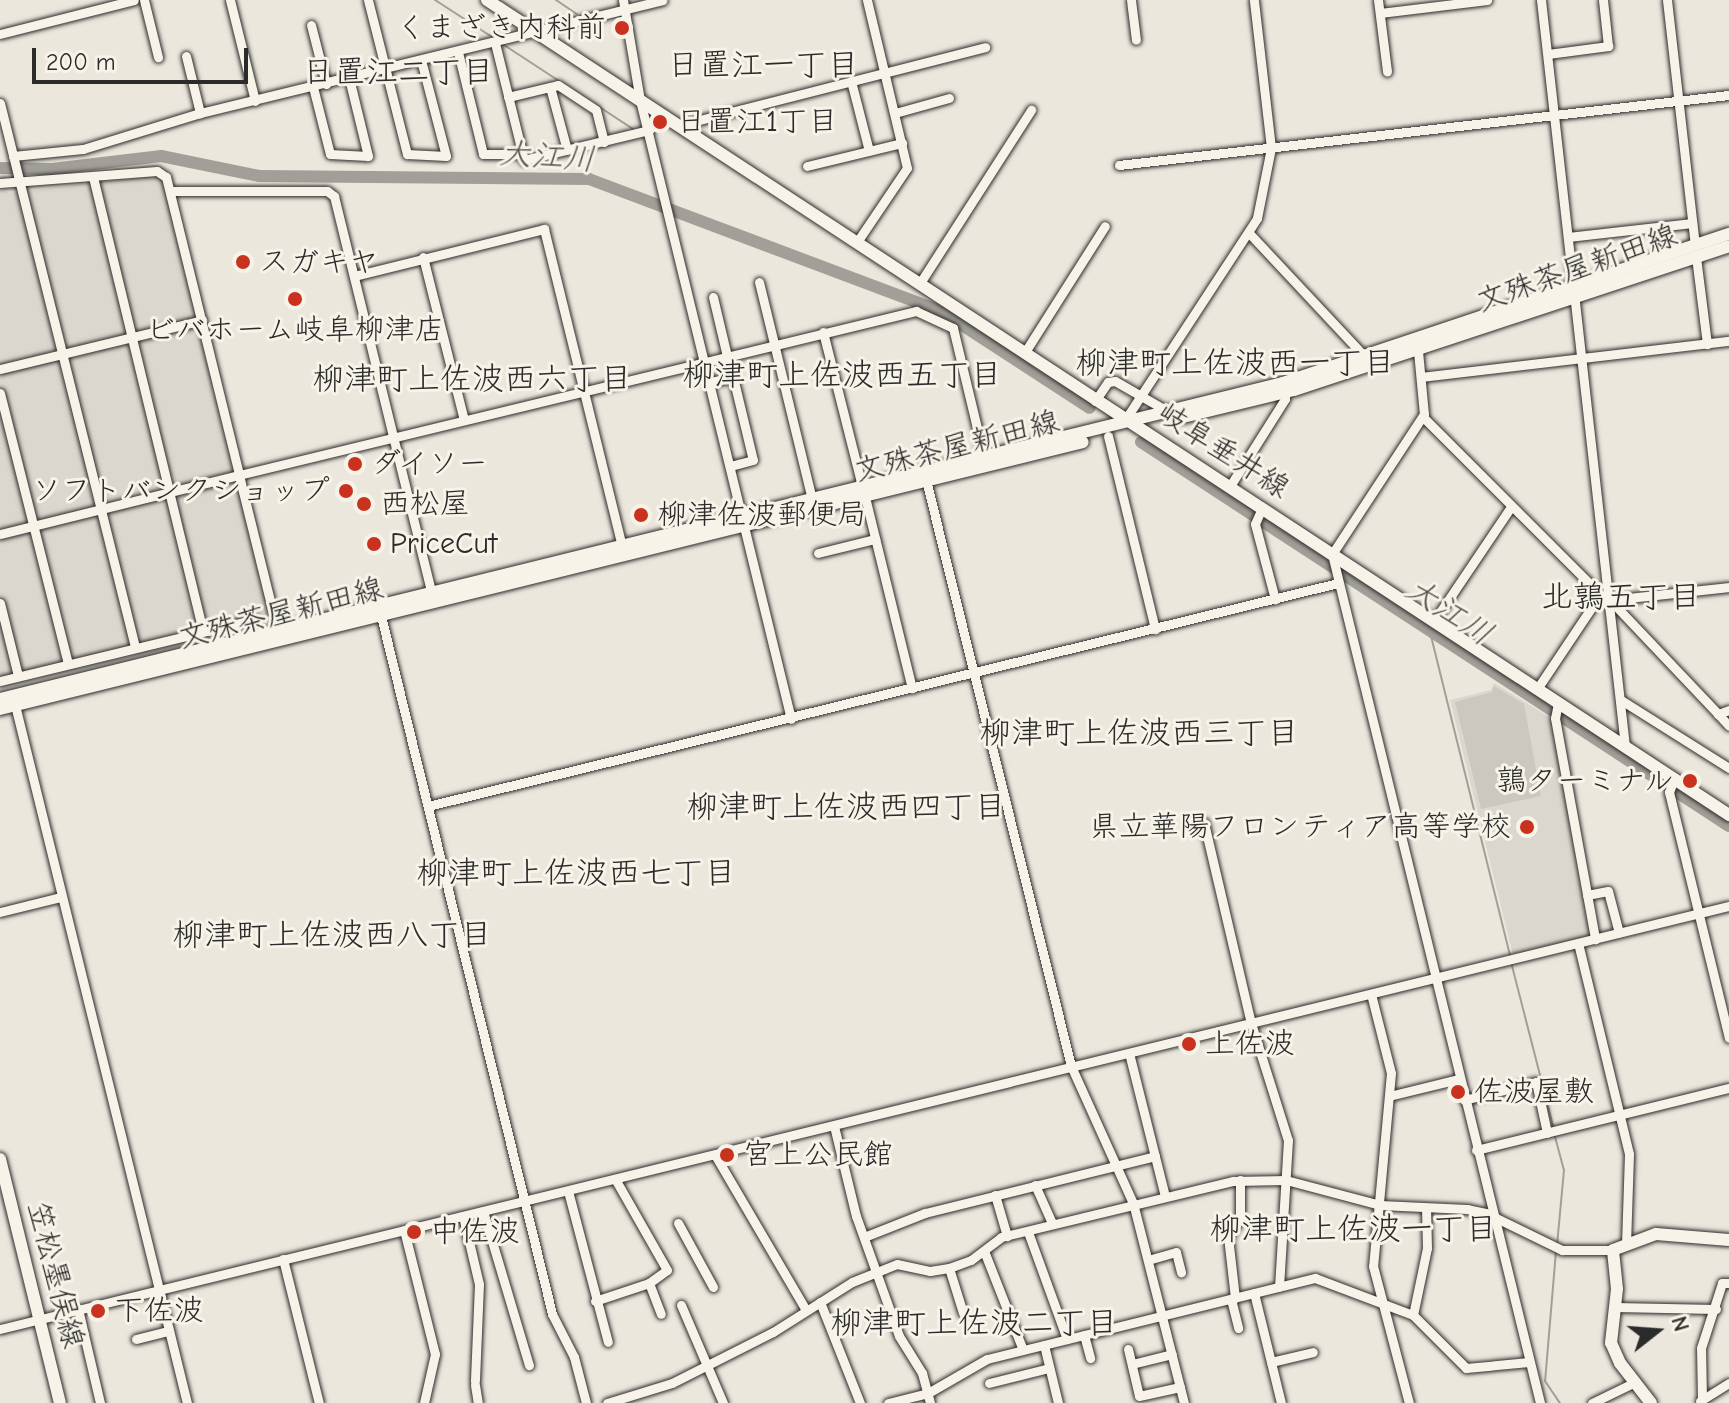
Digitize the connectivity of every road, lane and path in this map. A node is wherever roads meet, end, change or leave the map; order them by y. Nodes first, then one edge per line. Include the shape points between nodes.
1 (134, 0) edge
2 (144, 0) edge
3 (230, 0) edge
4 (368, 0) edge
5 (487, 0) edge
6 (662, 0) edge
7 (867, 0) edge
8 (1131, 0) edge
9 (1254, 0) edge
10 (1378, 0) edge
11 (1487, 0) edge
12 (1541, 0) edge
13 (1603, 0) edge
14 (1667, 0) edge
15 (624, 5) edge
16 (1380, 13) junction
17 (311, 25) dead end
18 (535, 31) junction
19 (0, 34) edge
20 (1136, 40) dead end
21 (495, 43) junction
22 (985, 47) dead end
23 (458, 52) junction
24 (1548, 54) junction
25 (186, 56) dead end
26 (158, 57) dead end
27 (421, 60) junction
28 (386, 69) junction
29 (1387, 71) dead end
30 (884, 72) junction
31 (349, 78) junction
32 (851, 81) junction
33 (326, 84) junction
34 (313, 87) junction
35 (550, 87) junction
36 (1729, 95) edge
37 (508, 97) junction
38 (949, 98) dead end
39 (640, 100) junction
40 (255, 101) junction
41 (1679, 101) junction
42 (0, 103) edge
43 (200, 113) junction
44 (895, 113) junction
45 (1031, 113) dead end
46 (1555, 115) junction
47 (680, 125) junction
48 (649, 130) junction
49 (604, 142) junction
50 (902, 143) junction
51 (1271, 148) junction
52 (567, 150) junction
53 (869, 151) junction
54 (522, 154) junction
55 (14, 158) junction
56 (1119, 165) dead end
57 (807, 166) dead end
58 (93, 177) junction
59 (19, 181) junction
60 (0, 183) edge
61 (170, 191) junction
62 (1692, 223) junction
63 (1105, 226) dead end
64 (1250, 230) junction
65 (1729, 234) edge
66 (1568, 237) junction
67 (857, 242) junction
68 (1729, 246) edge
69 (1695, 251) junction
70 (423, 257) junction
71 (354, 276) junction
72 (759, 282) dead end
73 (920, 283) junction
74 (1575, 292) junction
75 (713, 297) dead end
76 (952, 316) junction
77 (202, 320) junction
78 (823, 332) junction
79 (130, 337) junction
80 (1729, 341) edge
81 (1707, 344) junction
82 (774, 345) junction
83 (1418, 351) junction
84 (1025, 352) junction
85 (62, 354) junction
86 (727, 356) junction
87 (1365, 357) junction
88 (1583, 357) junction
89 (706, 361) junction
90 (0, 369) edge
91 (1421, 377) junction
92 (711, 382) junction
93 (584, 392) junction
94 (1285, 392) junction
95 (0, 393) edge
96 (1141, 396) junction
97 (1095, 401) junction
98 (1169, 412) junction
99 (1424, 413) junction
100 (464, 420) junction
101 (1132, 423) junction
102 (1108, 436) junction
103 (394, 438) junction
104 (984, 457) junction
105 (731, 466) junction
106 (239, 475) junction
107 (926, 477) junction
108 (1230, 486) junction
109 (864, 492) junction
110 (168, 493) junction
111 (812, 499) junction
112 (1511, 507) junction
113 (100, 509) junction
114 (1260, 510) junction
115 (744, 520) junction
116 (32, 526) junction
117 (0, 534) edge
118 (875, 539) junction
119 (622, 546) junction
120 (818, 553) dead end
121 (1333, 559) junction
122 (1338, 580) junction
123 (1729, 587) edge
124 (431, 592) junction
125 (1598, 598) junction
126 (1275, 599) junction
127 (0, 603) edge
128 (1610, 603) junction
129 (381, 616) junction
130 (256, 619) dead end
131 (1434, 621) junction
132 (1155, 629) junction
133 (203, 631) junction
134 (279, 636) junction
135 (135, 647) junction
136 (68, 663) junction
137 (971, 674) junction
138 (18, 676) junction
139 (0, 681) edge
140 (912, 688) junction
141 (1537, 689) junction
142 (0, 699) edge
143 (1621, 700) junction
144 (15, 705) junction
145 (0, 709) edge
146 (1557, 709) junction
147 (1729, 710) edge
148 (1718, 714) junction
149 (791, 719) junction
150 (1729, 726) edge
151 (1625, 747) junction
152 (1729, 768) edge
153 (1671, 785) junction
154 (428, 806) junction
155 (1729, 815) edge
156 (1204, 823) dead end
157 (1587, 895) junction
158 (61, 897) junction
159 (1729, 906) edge
160 (0, 912) edge
161 (1698, 913) junction
162 (1619, 933) junction
163 (1595, 939) junction
164 (1578, 943) junction
165 (1435, 978) junction
166 (1371, 994) junction
167 (1251, 1023) junction
168 (1729, 1038) edge
169 (1129, 1053) junction
170 (1071, 1066) junction
171 (1459, 1079) junction
172 (1729, 1088) edge
173 (1389, 1096) junction
174 (1464, 1100) junction
175 (1620, 1115) junction
176 (834, 1126) junction
177 (1547, 1133) junction
178 (1476, 1150) junction
179 (715, 1155) junction
180 (1155, 1156) junction
181 (0, 1159) edge
182 (1116, 1165) junction
183 (615, 1179) junction
184 (1240, 1180) junction
185 (1286, 1180) junction
186 (1035, 1185) junction
187 (568, 1191) junction
188 (995, 1195) junction
189 (1165, 1196) junction
190 (524, 1202) junction
191 (1133, 1203) junction
192 (1380, 1205) junction
193 (1426, 1208) junction
194 (483, 1211) junction
195 (463, 1216) junction
196 (1493, 1217) junction
197 (678, 1223) dead end
198 (1052, 1223) junction
199 (404, 1230) junction
200 (1028, 1232) junction
201 (1007, 1236) junction
202 (864, 1237) junction
203 (1729, 1240) edge
204 (1626, 1244) junction
205 (1613, 1250) junction
206 (984, 1251) junction
207 (283, 1259) junction
208 (1148, 1260) junction
209 (949, 1268) junction
210 (876, 1272) junction
211 (1181, 1272) dead end
212 (649, 1283) junction
213 (1729, 1283) edge
214 (713, 1287) dead end
215 (1279, 1287) junction
216 (159, 1290) junction
217 (1254, 1293) junction
218 (1233, 1298) junction
219 (595, 1301) junction
220 (820, 1302) junction
221 (681, 1305) dead end
222 (1385, 1305) junction
223 (1615, 1307) junction
224 (78, 1309) junction
225 (1716, 1309) junction
226 (806, 1310) junction
227 (963, 1313) dead end
228 (661, 1314) dead end
229 (1162, 1315) junction
230 (1413, 1315) junction
231 (39, 1319) junction
232 (1238, 1328) dead end
233 (0, 1329) edge
234 (169, 1331) junction
235 (1084, 1335) junction
236 (136, 1339) dead end
237 (1067, 1339) junction
238 (608, 1342) dead end
239 (1044, 1345) junction
240 (1128, 1349) dead end
241 (1023, 1350) junction
242 (1313, 1352) dead end
243 (1172, 1354) junction
244 (1090, 1358) dead end
245 (1271, 1362) junction
246 (1529, 1362) junction
247 (707, 1364) junction
248 (1132, 1364) junction
249 (529, 1365) dead end
250 (1049, 1368) junction
251 (1635, 1382) junction
252 (989, 1383) dead end
253 (1729, 1383) edge
254 (1180, 1387) junction
255 (929, 1398) edge
256 (1699, 1401) edge
257 (60, 1403) edge
258 (100, 1403) edge
259 (187, 1403) edge
260 (319, 1403) edge
261 (424, 1403) edge
262 (478, 1403) edge
263 (586, 1403) edge
264 (607, 1403) edge
265 (723, 1403) edge
266 (860, 1403) edge
267 (888, 1403) edge
268 (1058, 1403) edge
269 (1184, 1403) edge
270 (1281, 1403) edge
271 (1409, 1403) edge
272 (1540, 1403) edge
273 (1592, 1403) edge
274 (1651, 1403) edge

1 - 19 street
2 - 26 street
3 - 40 street
4 - 28 street
5 - 18 main road, 岐阜垂井線
6 - 15 street
7 - 30 street
8 - 20 street
9 - 51 street
10 - 16 street
11 - 16 street
12 - 24 street
13 - 24 street via 1608,46
14 - 41 street
15 - 18 street
15 - 39 street
16 - 29 street
17 - 33 street
18 - 21 street
18 - 39 main road, 岐阜垂井線
21 - 23 street
21 - 37 street
22 - 30 street
23 - 27 street
23 - 54 street via 483,154
24 - 46 street
25 - 43 street
27 - 28 street
27 - 28 street via 446,156 407,154
28 - 31 street
30 - 32 street
30 - 44 street
31 - 33 street
31 - 34 street via 368,156 330,154
32 - 47 street
32 - 53 street
33 - 34 street
34 - 40 street
35 - 37 street
35 - 49 street via 558,85 596,110
35 - 52 street
36 - 41 street
37 - 54 street
38 - 44 street
39 - 47 main road, 岐阜垂井線
39 - 48 street
40 - 43 street
41 - 46 street
41 - 62 street
42 - 55 street
43 - 55 street via 83,149
44 - 50 street
45 - 73 street
46 - 51 street
46 - 66 street
47 - 67 main road, 岐阜垂井線
48 - 49 street
48 - 89 street
49 - 52 street
50 - 53 street
50 - 67 street via 904,174
51 - 56 street
51 - 64 street
52 - 54 street via 524,160
53 - 57 street
55 - 59 street
58 - 59 street
58 - 61 street via 157,171 166,177
58 - 79 street
59 - 60 street
59 - 85 street
61 - 71 street via 327,191 334,196
61 - 77 street
62 - 66 street
62 - 69 street
63 - 84 street
64 - 87 street
64 - 96 street
65 - 69 main road, 文殊茶屋新田線
66 - 74 street
67 - 73 main road, 岐阜垂井線
68 - 69 main road, 文殊茶屋新田線
69 - 74 main road, 文殊茶屋新田線
69 - 81 street
70 - 71 street
70 - 93 street via 544,229
70 - 100 street
71 - 103 street
72 - 82 street
73 - 76 main road, 岐阜垂井線
74 - 83 main road, 文殊茶屋新田線
74 - 87 main road, 文殊茶屋新田線
74 - 88 street
75 - 86 street
76 - 78 street via 916,311
76 - 84 main road, 岐阜垂井線
76 - 104 street
77 - 79 street
77 - 106 street
78 - 82 street
78 - 109 street
79 - 85 street
79 - 110 street
80 - 81 street
81 - 88 street
82 - 86 street
82 - 111 street
83 - 91 street
83 - 94 main road, 文殊茶屋新田線
84 - 97 main road, 岐阜垂井線
85 - 90 street
85 - 113 street
86 - 89 street
87 - 98 main road, 文殊茶屋新田線
88 - 91 street
88 - 128 street
89 - 92 street
89 - 93 street
91 - 99 street
92 - 105 street
92 - 105 street via 733,377 753,460
93 - 100 street
93 - 119 street
94 - 101 main road, 文殊茶屋新田線
94 - 108 street
95 - 116 street
96 - 97 street via 1108,382
96 - 98 street
96 - 101 street
97 - 101 main road, 岐阜垂井線
98 - 101 main road, 文殊茶屋新田線
99 - 112 street
99 - 121 street
100 - 103 street
101 - 102 main road, 文殊茶屋新田線
101 - 104 main road
101 - 108 main road, 岐阜垂井線
102 - 107 main road, 文殊茶屋新田線
102 - 132 street
103 - 106 street
103 - 124 street
104 - 107 main road
105 - 115 street
106 - 110 street
106 - 134 street
107 - 109 main road
107 - 137 street
108 - 114 main road, 岐阜垂井線
109 - 111 main road
109 - 115 main road, 文殊茶屋新田線
109 - 118 street
110 - 113 street
110 - 133 street
111 - 115 main road
112 - 125 street
112 - 131 street
113 - 116 street
113 - 135 street
114 - 121 main road, 岐阜垂井線
114 - 126 street via 1255,524
115 - 119 main road
115 - 129 main road, 文殊茶屋新田線
115 - 149 street
116 - 117 street
116 - 136 street
118 - 120 street
118 - 140 street
119 - 124 main road
121 - 122 street
121 - 131 main road, 岐阜垂井線
122 - 126 street
122 - 165 street
123 - 128 street
124 - 134 main road
125 - 128 street
125 - 141 street
126 - 132 street
127 - 138 street
128 - 143 street
128 - 148 street
129 - 134 main road, 文殊茶屋新田線
129 - 154 street
130 - 133 street
131 - 141 main road, 岐阜垂井線
132 - 137 street
133 - 135 street
134 - 142 main road
134 - 144 main road, 文殊茶屋新田線
135 - 136 street
136 - 138 street
137 - 140 street
137 - 170 street
138 - 139 street
140 - 149 street
141 - 146 main road, 岐阜垂井線
143 - 151 street
143 - 152 street
144 - 145 main road, 文殊茶屋新田線
144 - 158 street
146 - 151 main road, 岐阜垂井線
146 - 157 street
147 - 148 street
148 - 150 street
149 - 154 street
151 - 153 main road, 岐阜垂井線
153 - 155 main road, 岐阜垂井線
153 - 161 street
154 - 190 street
156 - 167 street
157 - 162 street via 1608,891
157 - 163 street
158 - 160 street
158 - 216 street
159 - 161 street
161 - 162 street
161 - 168 street
162 - 163 street
163 - 164 street
164 - 165 street
164 - 175 street
165 - 166 street
165 - 171 street
166 - 167 street
166 - 173 street via 1391,1073
167 - 169 street
167 - 185 street via 1288,1140
169 - 170 street
169 - 180 street
170 - 176 street
170 - 182 street
171 - 173 street
171 - 174 street
172 - 175 street
173 - 192 street
174 - 177 street via 1536,1082
174 - 178 street
175 - 177 street
175 - 204 street via 1630,1166
176 - 179 street
176 - 202 street
177 - 178 street
178 - 196 street
179 - 183 street
179 - 226 street
180 - 182 street
180 - 189 street
181 - 231 main road, 笠松墨俣線
182 - 186 street
182 - 191 street
183 - 187 street
183 - 212 street via 667,1270
184 - 185 street
184 - 189 street
184 - 218 street via 1240,1218 1228,1237
185 - 192 street
185 - 215 street
186 - 188 street
186 - 198 street
187 - 190 street
187 - 219 street
188 - 201 street
188 - 202 street via 925,1213
189 - 191 street
190 - 194 street
190 - 263 street via 552,1314 574,1357
191 - 198 street
191 - 208 street
192 - 193 street
192 - 222 street via 1373,1266
193 - 196 street via 1467,1209
193 - 230 street via 1425,1261
194 - 195 street
194 - 249 street
195 - 199 street
195 - 262 street via 479,1284
196 - 205 street via 1558,1249
196 - 246 street
197 - 214 street
198 - 200 street
199 - 207 street
199 - 261 street via 435,1354
200 - 201 street
200 - 237 street
201 - 206 street
202 - 210 street
203 - 204 main road via 1669,1233
204 - 205 main road
205 - 223 main road
206 - 209 street
206 - 241 street
207 - 216 street
207 - 260 street
208 - 211 street via 1176,1252
208 - 229 street
209 - 210 street via 930,1271 897,1264
209 - 227 street
210 - 220 street
210 - 255 street
212 - 219 street
212 - 228 street
213 - 225 street via 1722,1283
215 - 217 street
215 - 222 street via 1315,1278
216 - 224 street
216 - 234 street
217 - 218 street
217 - 245 street
218 - 229 street
218 - 232 street
219 - 238 street
220 - 226 street
220 - 266 street
221 - 247 street
222 - 230 street
222 - 271 street
223 - 225 street
223 - 251 main road via 1611,1343
224 - 231 street
224 - 258 street
225 - 256 street via 1701,1348
226 - 247 street
229 - 235 street
229 - 243 street
230 - 246 street via 1466,1368
231 - 233 street
231 - 257 main road, 笠松墨俣線
234 - 236 street
234 - 259 street
235 - 237 street
235 - 244 street
237 - 239 street
239 - 241 street
239 - 250 street
240 - 248 street
241 - 255 street via 987,1359
242 - 245 street
243 - 248 street
243 - 254 street
245 - 270 street
246 - 272 street
247 - 264 street via 672,1383
247 - 265 street
248 - 254 street via 1139,1396
250 - 252 street
250 - 268 street
251 - 273 street
251 - 274 main road
253 - 256 street
254 - 269 street
255 - 267 street

